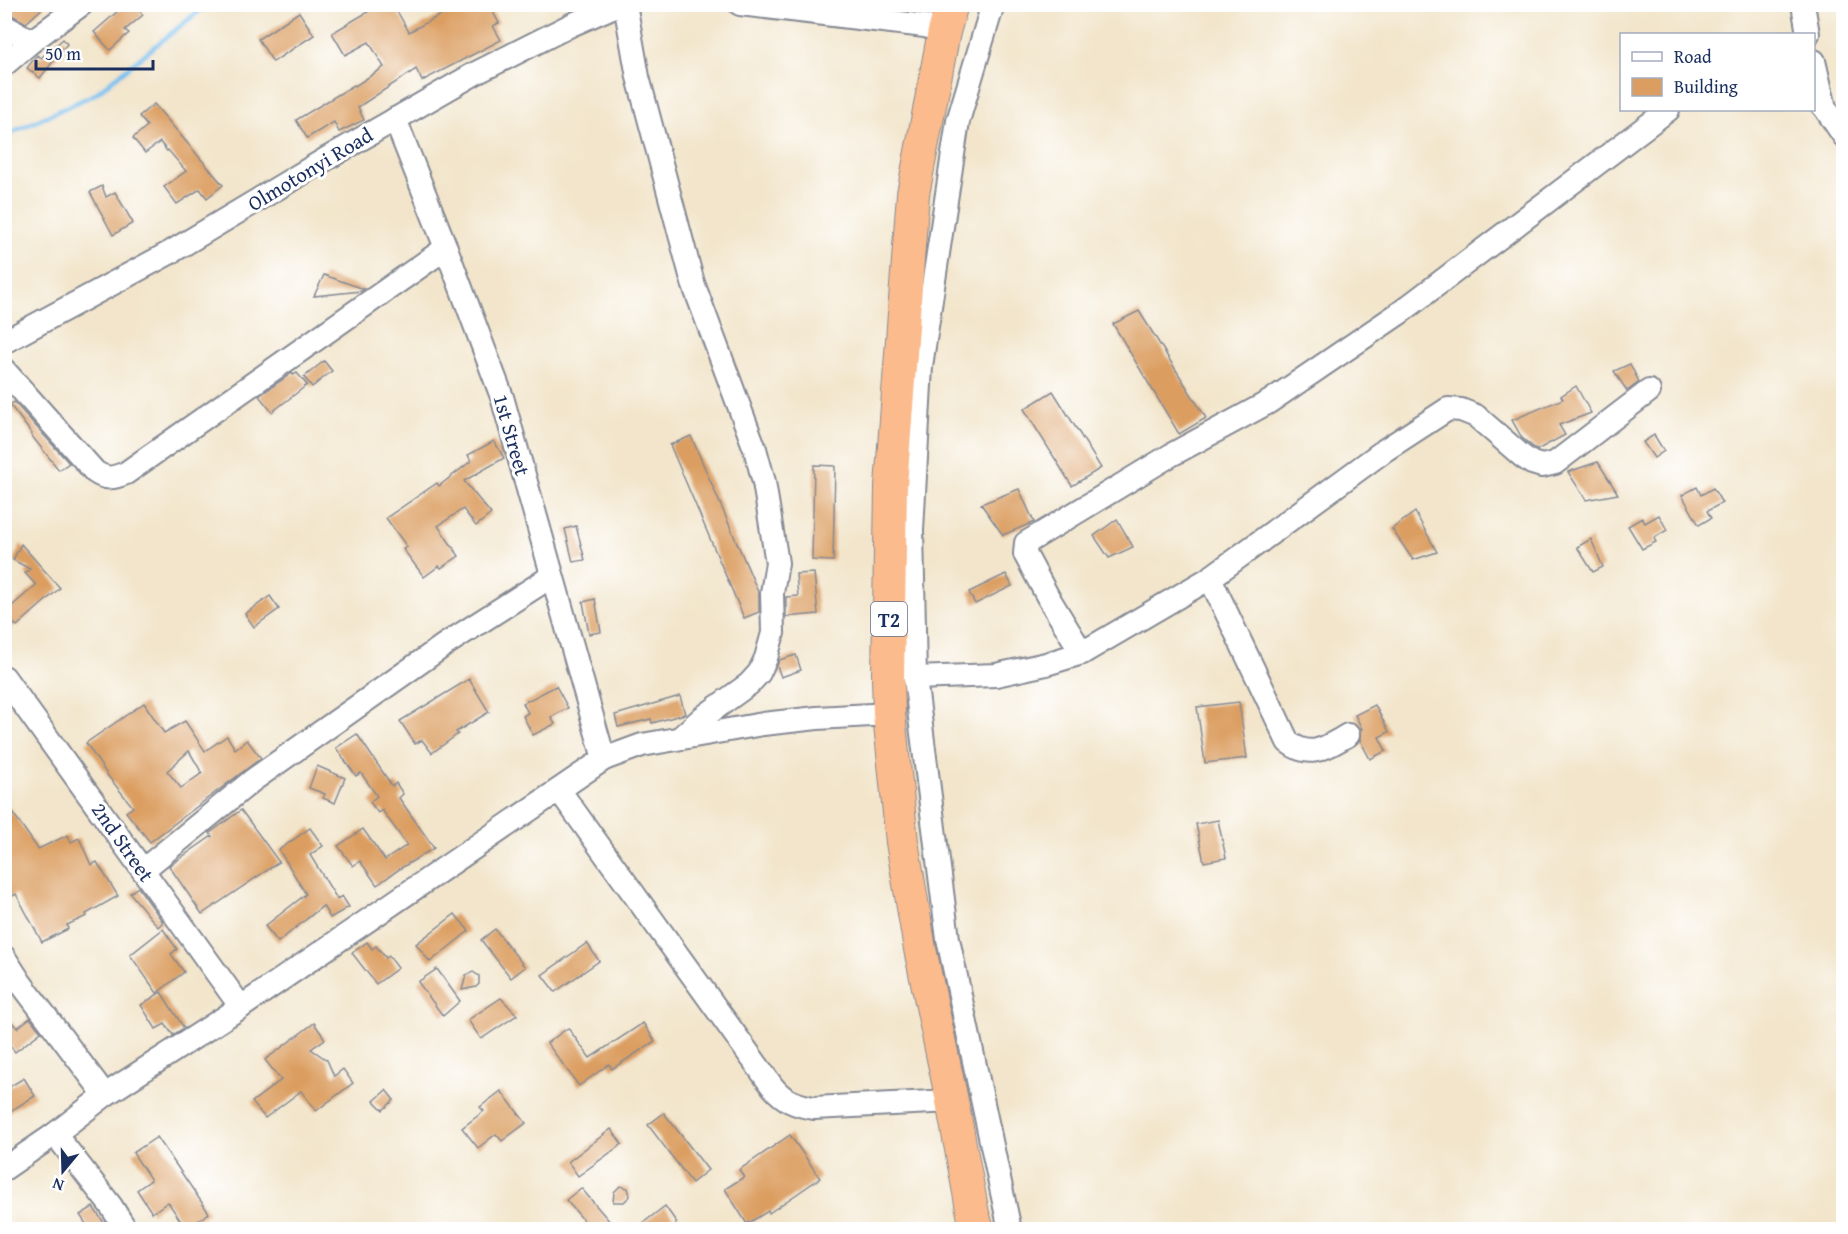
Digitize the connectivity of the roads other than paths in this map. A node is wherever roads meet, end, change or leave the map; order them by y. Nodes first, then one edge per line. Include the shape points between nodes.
1 (82, 4) edge
2 (619, 4) edge
3 (625, 4) edge
4 (740, 4) edge
5 (993, 4) edge
6 (1803, 4) edge
7 (948, 18) edge
8 (4, 26) edge
9 (1803, 32) edge
10 (33, 41) junction
11 (4, 65) edge
12 (1815, 69) edge
13 (1819, 102) edge
14 (1667, 111) edge
15 (395, 119) junction
16 (1844, 136) edge
17 (446, 248) junction
18 (4, 342) edge
19 (4, 370) edge
20 (1649, 391) dead end
21 (552, 576) junction
22 (1210, 578) junction
23 (1082, 653) junction
24 (4, 677) edge
25 (915, 678) junction
26 (889, 714) junction
27 (1348, 735) dead end
28 (680, 738) junction
29 (604, 759) junction
30 (559, 790) junction
31 (143, 870) junction
32 (4, 957) edge
33 (12, 988) edge
34 (241, 1007) junction
35 (105, 1095) junction
36 (952, 1101) junction
37 (56, 1134) junction
38 (4, 1169) edge
39 (126, 1230) edge
40 (978, 1230) edge
41 (1010, 1230) edge

1 - 10 street
2 - 15 street, Olmotonyi Road via 474,74
3 - 28 street via 638,77 693,283 764,482 777,563 772,593 773,633 759,673
4 - 7 street via 925,26
5 - 25 street via 958,121 921,366 912,530
6 - 9 street
7 - 26 highway, T2 via 913,194 891,486
8 - 10 street
10 - 11 street
12 - 13 street
13 - 16 street
14 - 23 street via 1401,312 1269,402 1171,455 1026,543 1024,554
15 - 17 street, 1st Street
15 - 18 street, Olmotonyi Road via 171,252
17 - 19 street via 117,477 101,477 94,472
17 - 21 street, 1st Street via 502,397
20 - 22 street via 1555,463 1542,466 1521,456 1476,416 1448,410 1385,450
21 - 29 street, 1st Street
21 - 31 street via 446,644 263,773
22 - 23 street
22 - 27 street via 1288,742 1304,752 1317,751
23 - 25 street via 996,675
24 - 31 street, 2nd Street
25 - 41 street via 948,939
26 - 28 street via 806,719
26 - 36 highway, T2 via 902,842
28 - 29 street via 642,745
29 - 30 street
30 - 34 street
30 - 36 street via 772,1086 786,1100 814,1108
31 - 34 street, 2nd Street
32 - 33 street
33 - 35 street
34 - 35 street
35 - 37 street
36 - 40 highway, T2
37 - 38 street
37 - 39 street

